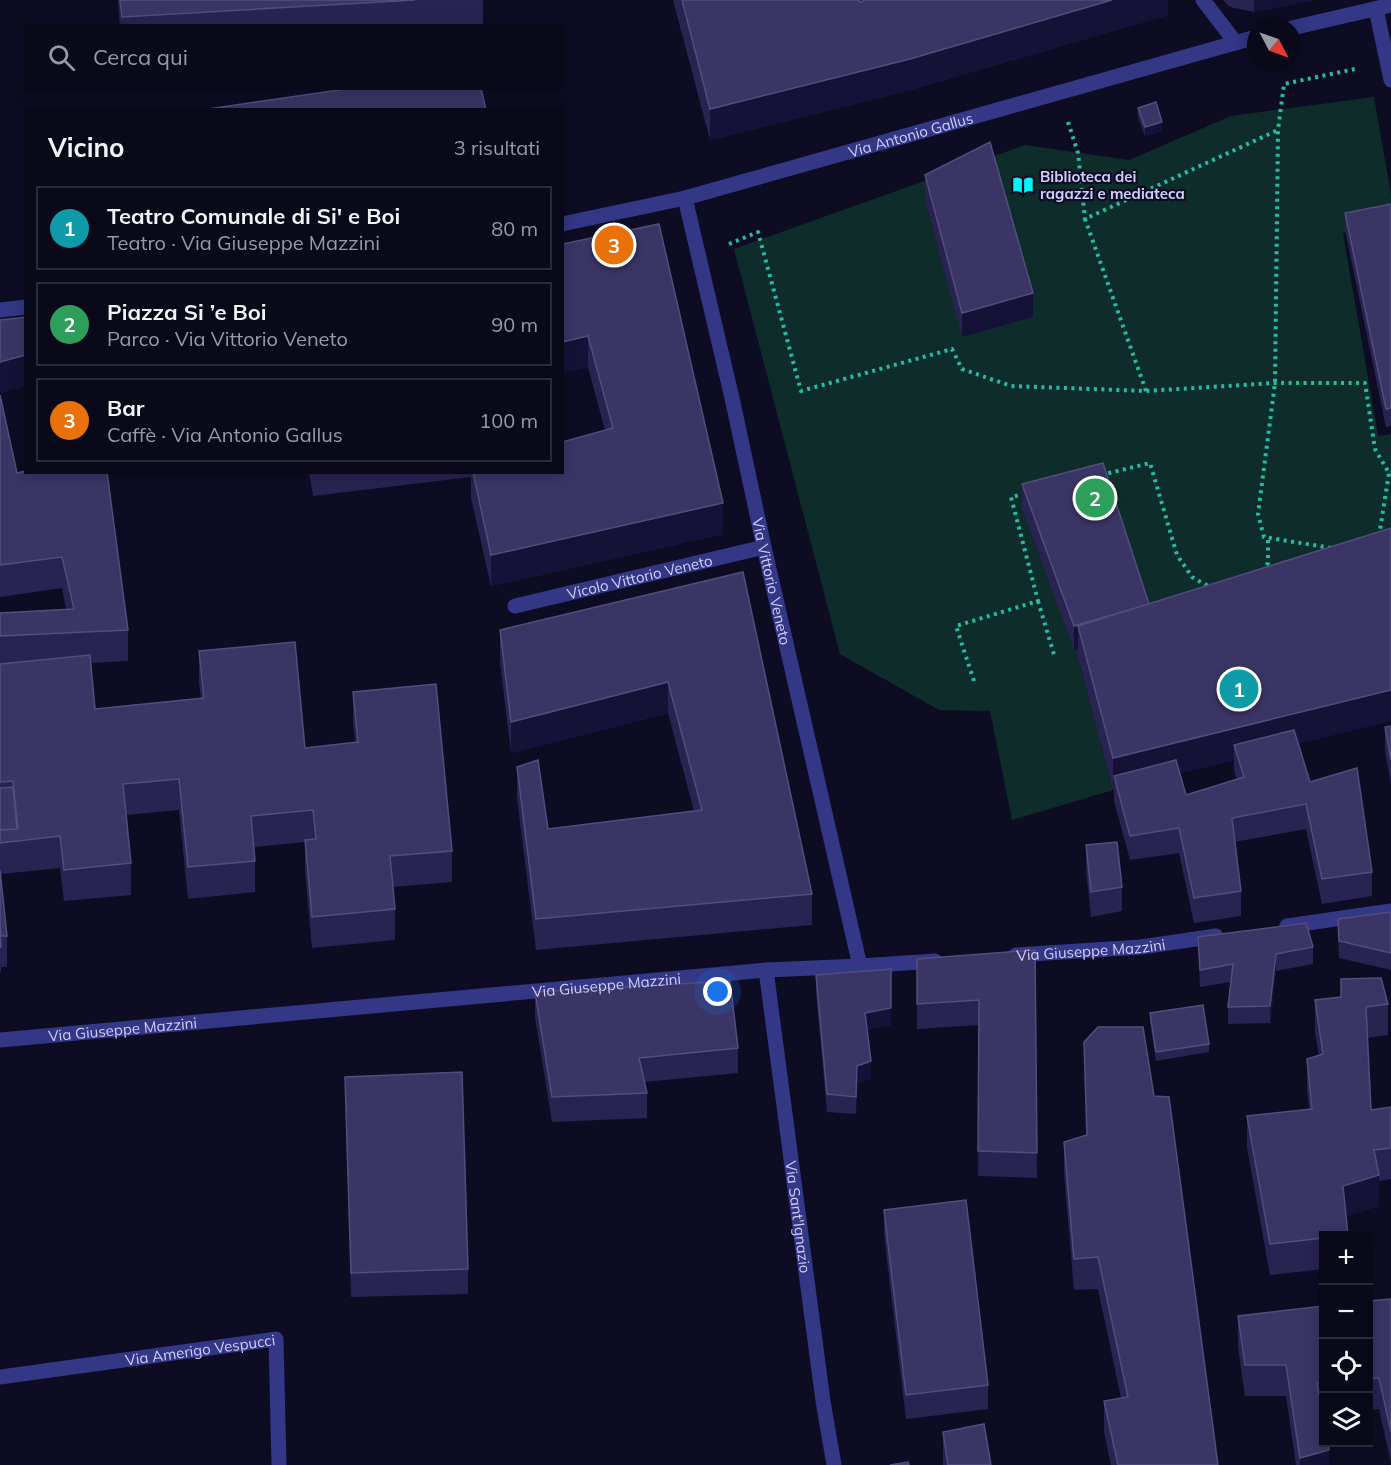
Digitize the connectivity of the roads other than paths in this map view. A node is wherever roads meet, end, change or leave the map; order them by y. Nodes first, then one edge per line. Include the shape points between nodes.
1 (1203, 0) edge
2 (1391, 5) edge
3 (1376, 9) junction
4 (1301, 26) edge
5 (1247, 40) edge
6 (1236, 43) junction
7 (1391, 80) edge
8 (684, 198) junction
9 (564, 224) edge
10 (24, 308) edge
11 (0, 310) edge
12 (764, 547) junction
13 (515, 606) dead end
14 (1391, 911) edge
15 (1277, 927) edge
16 (1232, 934) edge
17 (1002, 956) edge
18 (951, 960) edge
19 (860, 966) junction
20 (766, 970) junction
21 (0, 1040) edge
22 (0, 1377) edge
23 (279, 1465) edge
24 (834, 1465) edge

1 - 6 street
2 - 3 street
3 - 4 street
3 - 7 street
5 - 6 street, Via Antonio Gallus
6 - 8 street, Via Antonio Gallus
8 - 9 street, Via Antonio Gallus
8 - 12 street, Via Vittorio Veneto
10 - 11 street
12 - 13 street, Vicolo Vittorio Veneto
12 - 19 street, Via Vittorio Veneto
14 - 15 street
16 - 17 street, Via Giuseppe Mazzini via 1141,947
18 - 19 street, Via Giuseppe Mazzini
19 - 20 street, Via Giuseppe Mazzini
20 - 21 street, Via Giuseppe Mazzini
20 - 24 street, Via Sant'Ignazio
22 - 23 street, Via Amerigo Vespucci via 276,1340

